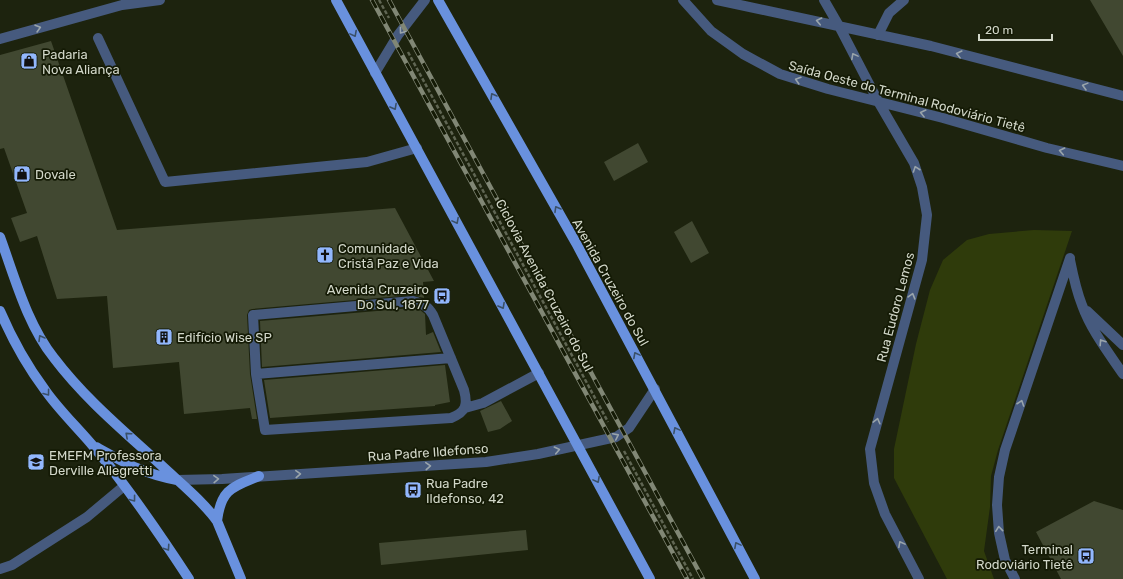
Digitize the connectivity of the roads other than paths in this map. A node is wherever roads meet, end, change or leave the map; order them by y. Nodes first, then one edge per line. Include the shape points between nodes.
1 (160, 0) edge
2 (336, 0) edge
3 (425, 0) edge
4 (438, 0) edge
5 (683, 0) edge
6 (717, 0) edge
7 (824, 0) edge
8 (904, 0) edge
9 (839, 26) junction
10 (878, 35) junction
11 (98, 38) dead end
12 (0, 39) edge
13 (375, 73) junction
14 (1123, 96) edge
15 (879, 102) junction
16 (417, 148) junction
17 (1123, 166) edge
18 (0, 237) edge
19 (1082, 306) junction
20 (0, 311) edge
21 (1123, 345) edge
22 (451, 358) junction
23 (539, 373) junction
24 (256, 374) junction
25 (1123, 374) edge
26 (655, 389) junction
27 (465, 408) junction
28 (93, 446) junction
29 (578, 446) junction
30 (259, 476) junction
31 (177, 480) junction
32 (124, 486) junction
33 (217, 521) junction
34 (0, 569) edge
35 (189, 579) edge
36 (241, 579) edge
37 (650, 579) edge
38 (755, 579) edge
39 (919, 579) edge
40 (1015, 579) edge

12 -> 1 street via 122,5
2 -> 13 main road
3 -> 13 street via 398,35
26 -> 4 main road, Avenida Cruzeiro do Sul via 576,243
15 -> 5 street, Saída Oeste do Terminal Rodoviário Tietê via 780,74 743,54 711,31
9 -> 6 street
7 - 9 street, Rua Eudoro Lemos
8 - 10 street via 888,13
9 - 10 street
15 -> 9 street, Rua Eudoro Lemos
14 -> 10 street via 931,46
11 - 16 street via 165,182 367,162
13 -> 16 main road
17 -> 15 street, Saída Oeste do Terminal Rodoviário Tietê
39 -> 15 street, Rua Eudoro Lemos via 885,514 874,483 870,449 922,260 927,215 914,163
16 -> 23 main road
31 -> 18 main road via 101,411 53,358 26,308
19 - 21 street
25 -> 19 street via 1093,329
40 -> 19 street via 1005,560 999,533 999,477 1005,450 1070,258
20 -> 28 main road via 20,353 41,384
22 - 24 street
22 - 24 street via 429,308 413,301 253,315
22 - 27 street via 467,399
23 - 27 street via 483,403
23 - 29 main road
24 - 27 street via 265,430 451,418 459,415
26 - 29 street, Rua Padre Ildefonso via 629,428 616,437
38 -> 26 main road, Avenida Cruzeiro do Sul
28 - 31 main road via 130,466
28 - 32 main road
30 -> 29 street, Rua Padre Ildefonso via 486,462
29 -> 37 main road
31 -> 30 street, Rua Padre Ildefonso
30 - 33 main road via 227,492 221,501
31 - 33 main road
32 - 34 street via 87,517 12,565
32 -> 35 main road
33 - 36 main road

